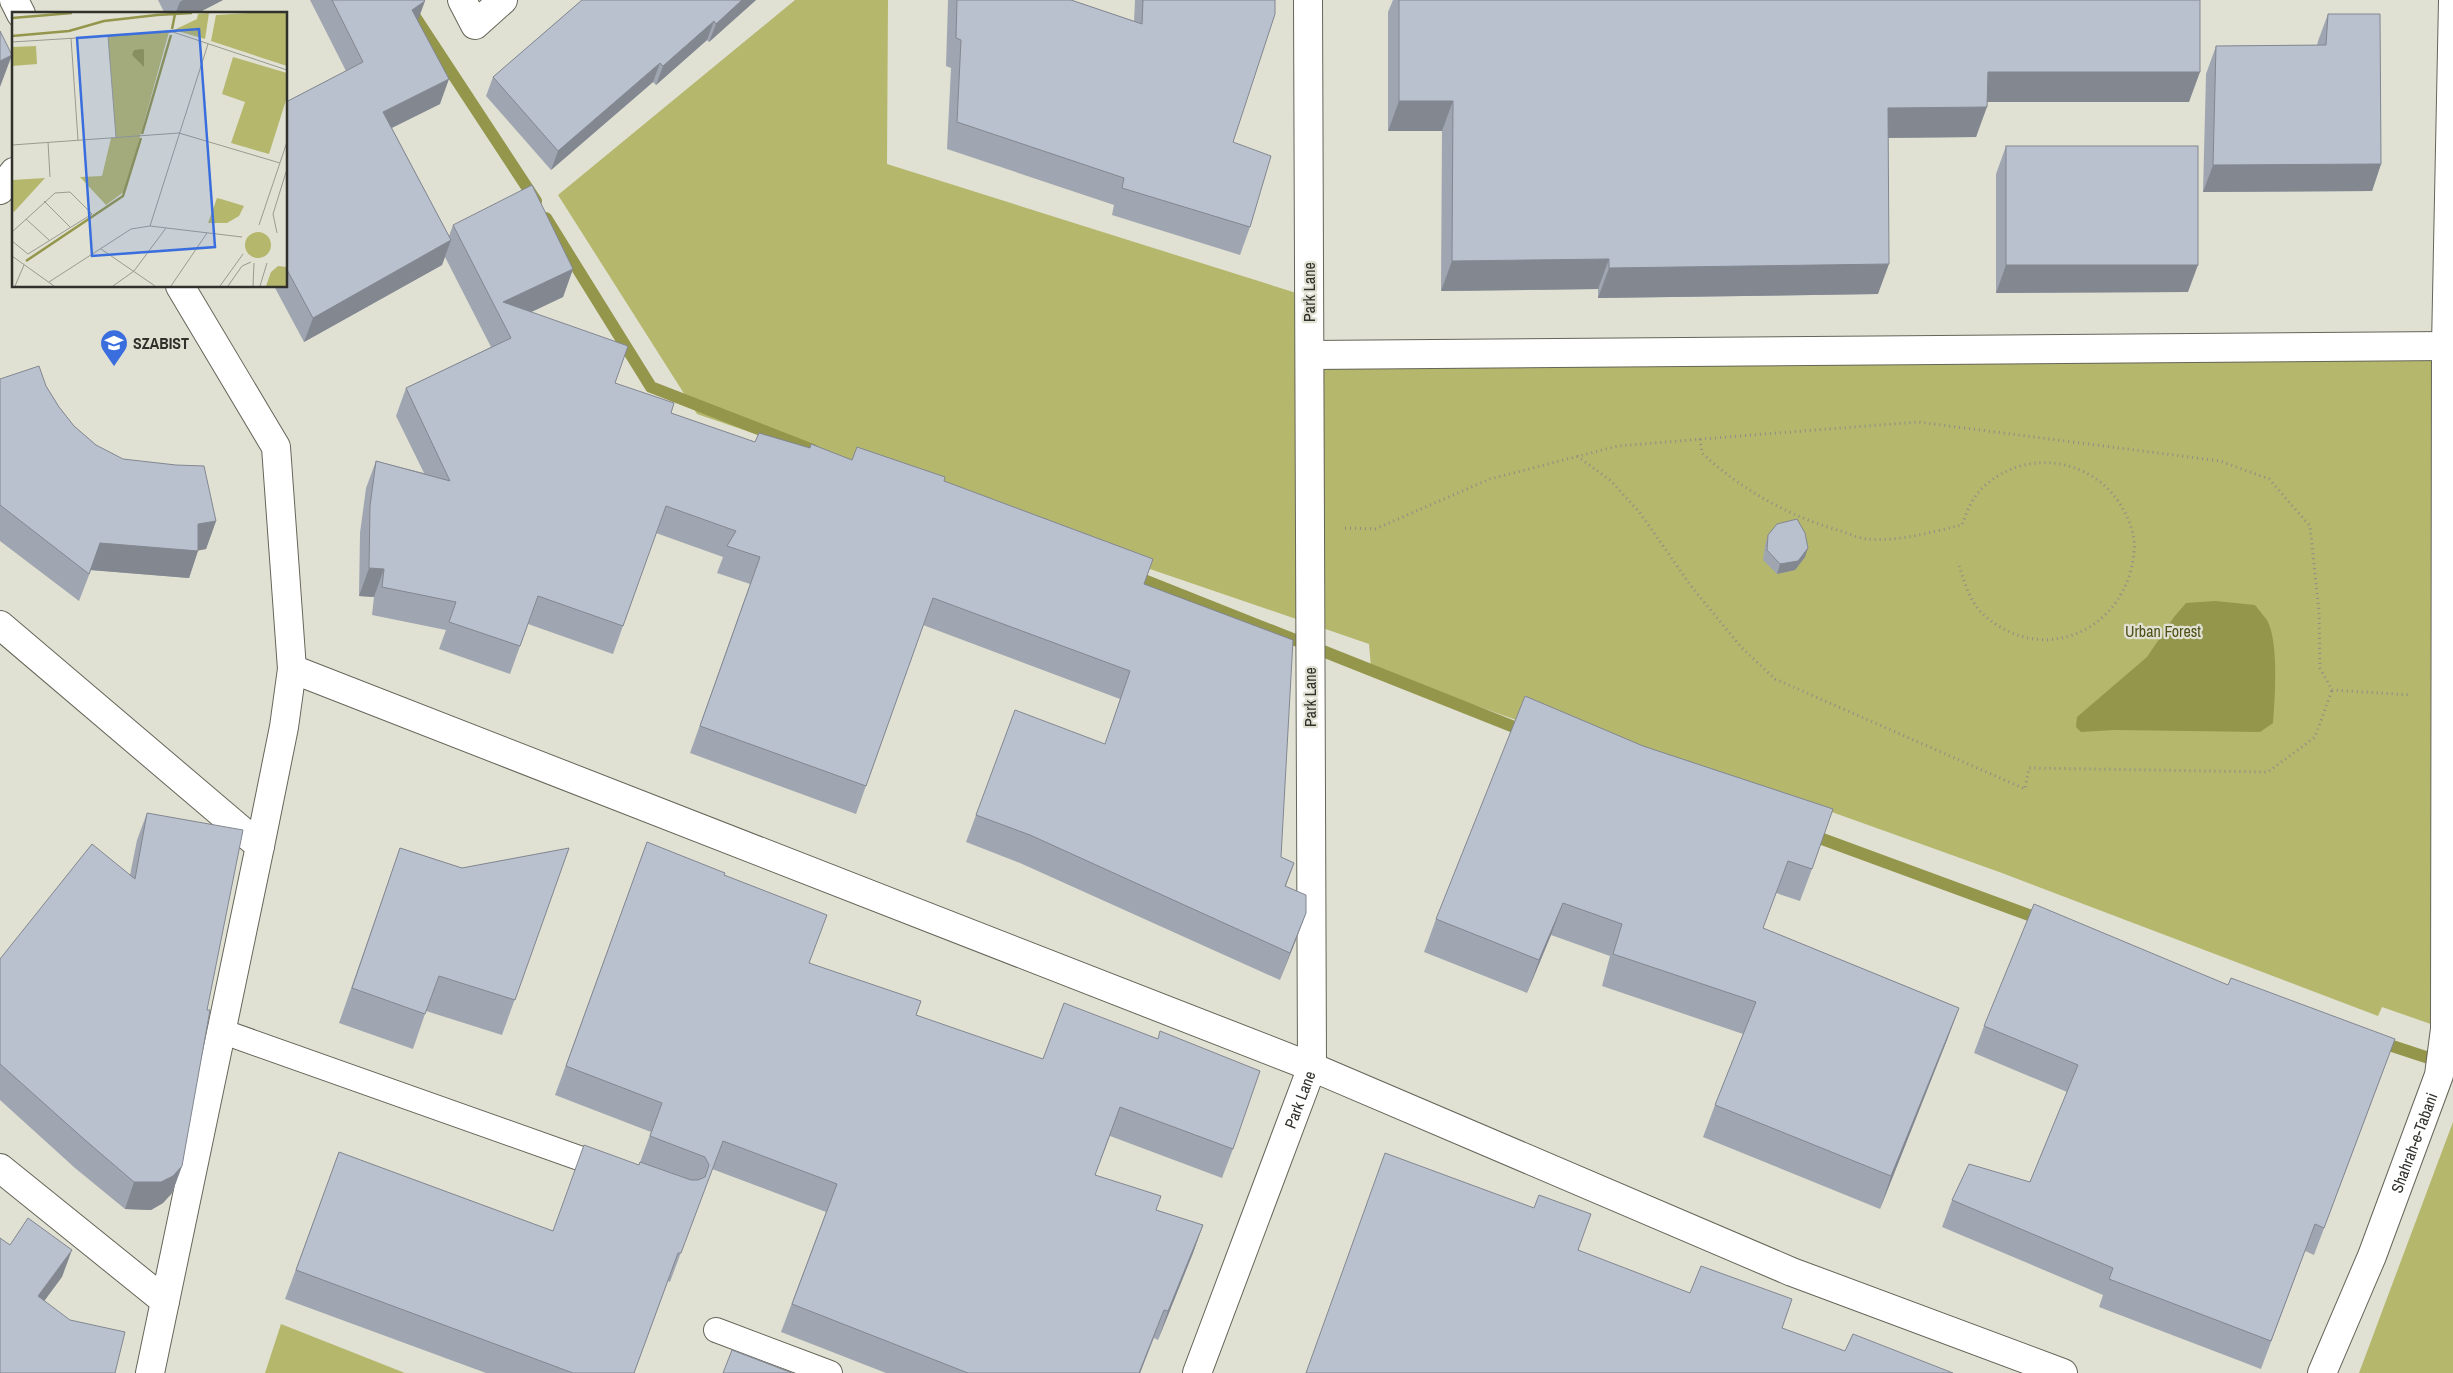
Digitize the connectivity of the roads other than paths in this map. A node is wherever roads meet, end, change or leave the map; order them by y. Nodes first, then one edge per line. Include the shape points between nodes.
1 (14, 0) edge
2 (462, 0) edge
3 (503, 0) edge
4 (1308, 0) edge
5 (2453, 0) edge
6 (20, 12) edge
7 (12, 175) edge
8 (0, 190) edge
9 (181, 288) edge
10 (2446, 346) junction
11 (1310, 355) junction
12 (0, 624) edge
13 (292, 669) junction
14 (260, 846) junction
15 (220, 1031) junction
16 (1312, 1067) junction
17 (0, 1168) edge
18 (629, 1176) edge
19 (165, 1301) junction
20 (716, 1330) dead end
21 (150, 1373) edge
22 (830, 1373) edge
23 (1197, 1373) edge
24 (2063, 1373) edge
25 (2322, 1373) edge

1 - 6 street
2 - 3 street via 475,25
4 - 11 street, Park Lane
5 - 10 street, Shahrah-e-Tabani
7 - 8 street
9 - 13 street via 276,448
10 - 11 street
10 - 25 street, Shahrah-e-Tabani via 2444,1029 2439,1075 2372,1256
11 - 16 street, Park Lane
12 - 14 street
13 - 14 street
13 - 16 street
14 - 15 street
15 - 18 lane
15 - 19 street
16 - 23 street, Park Lane
16 - 24 street via 1792,1272
17 - 19 street
19 - 21 street
20 - 22 lane

